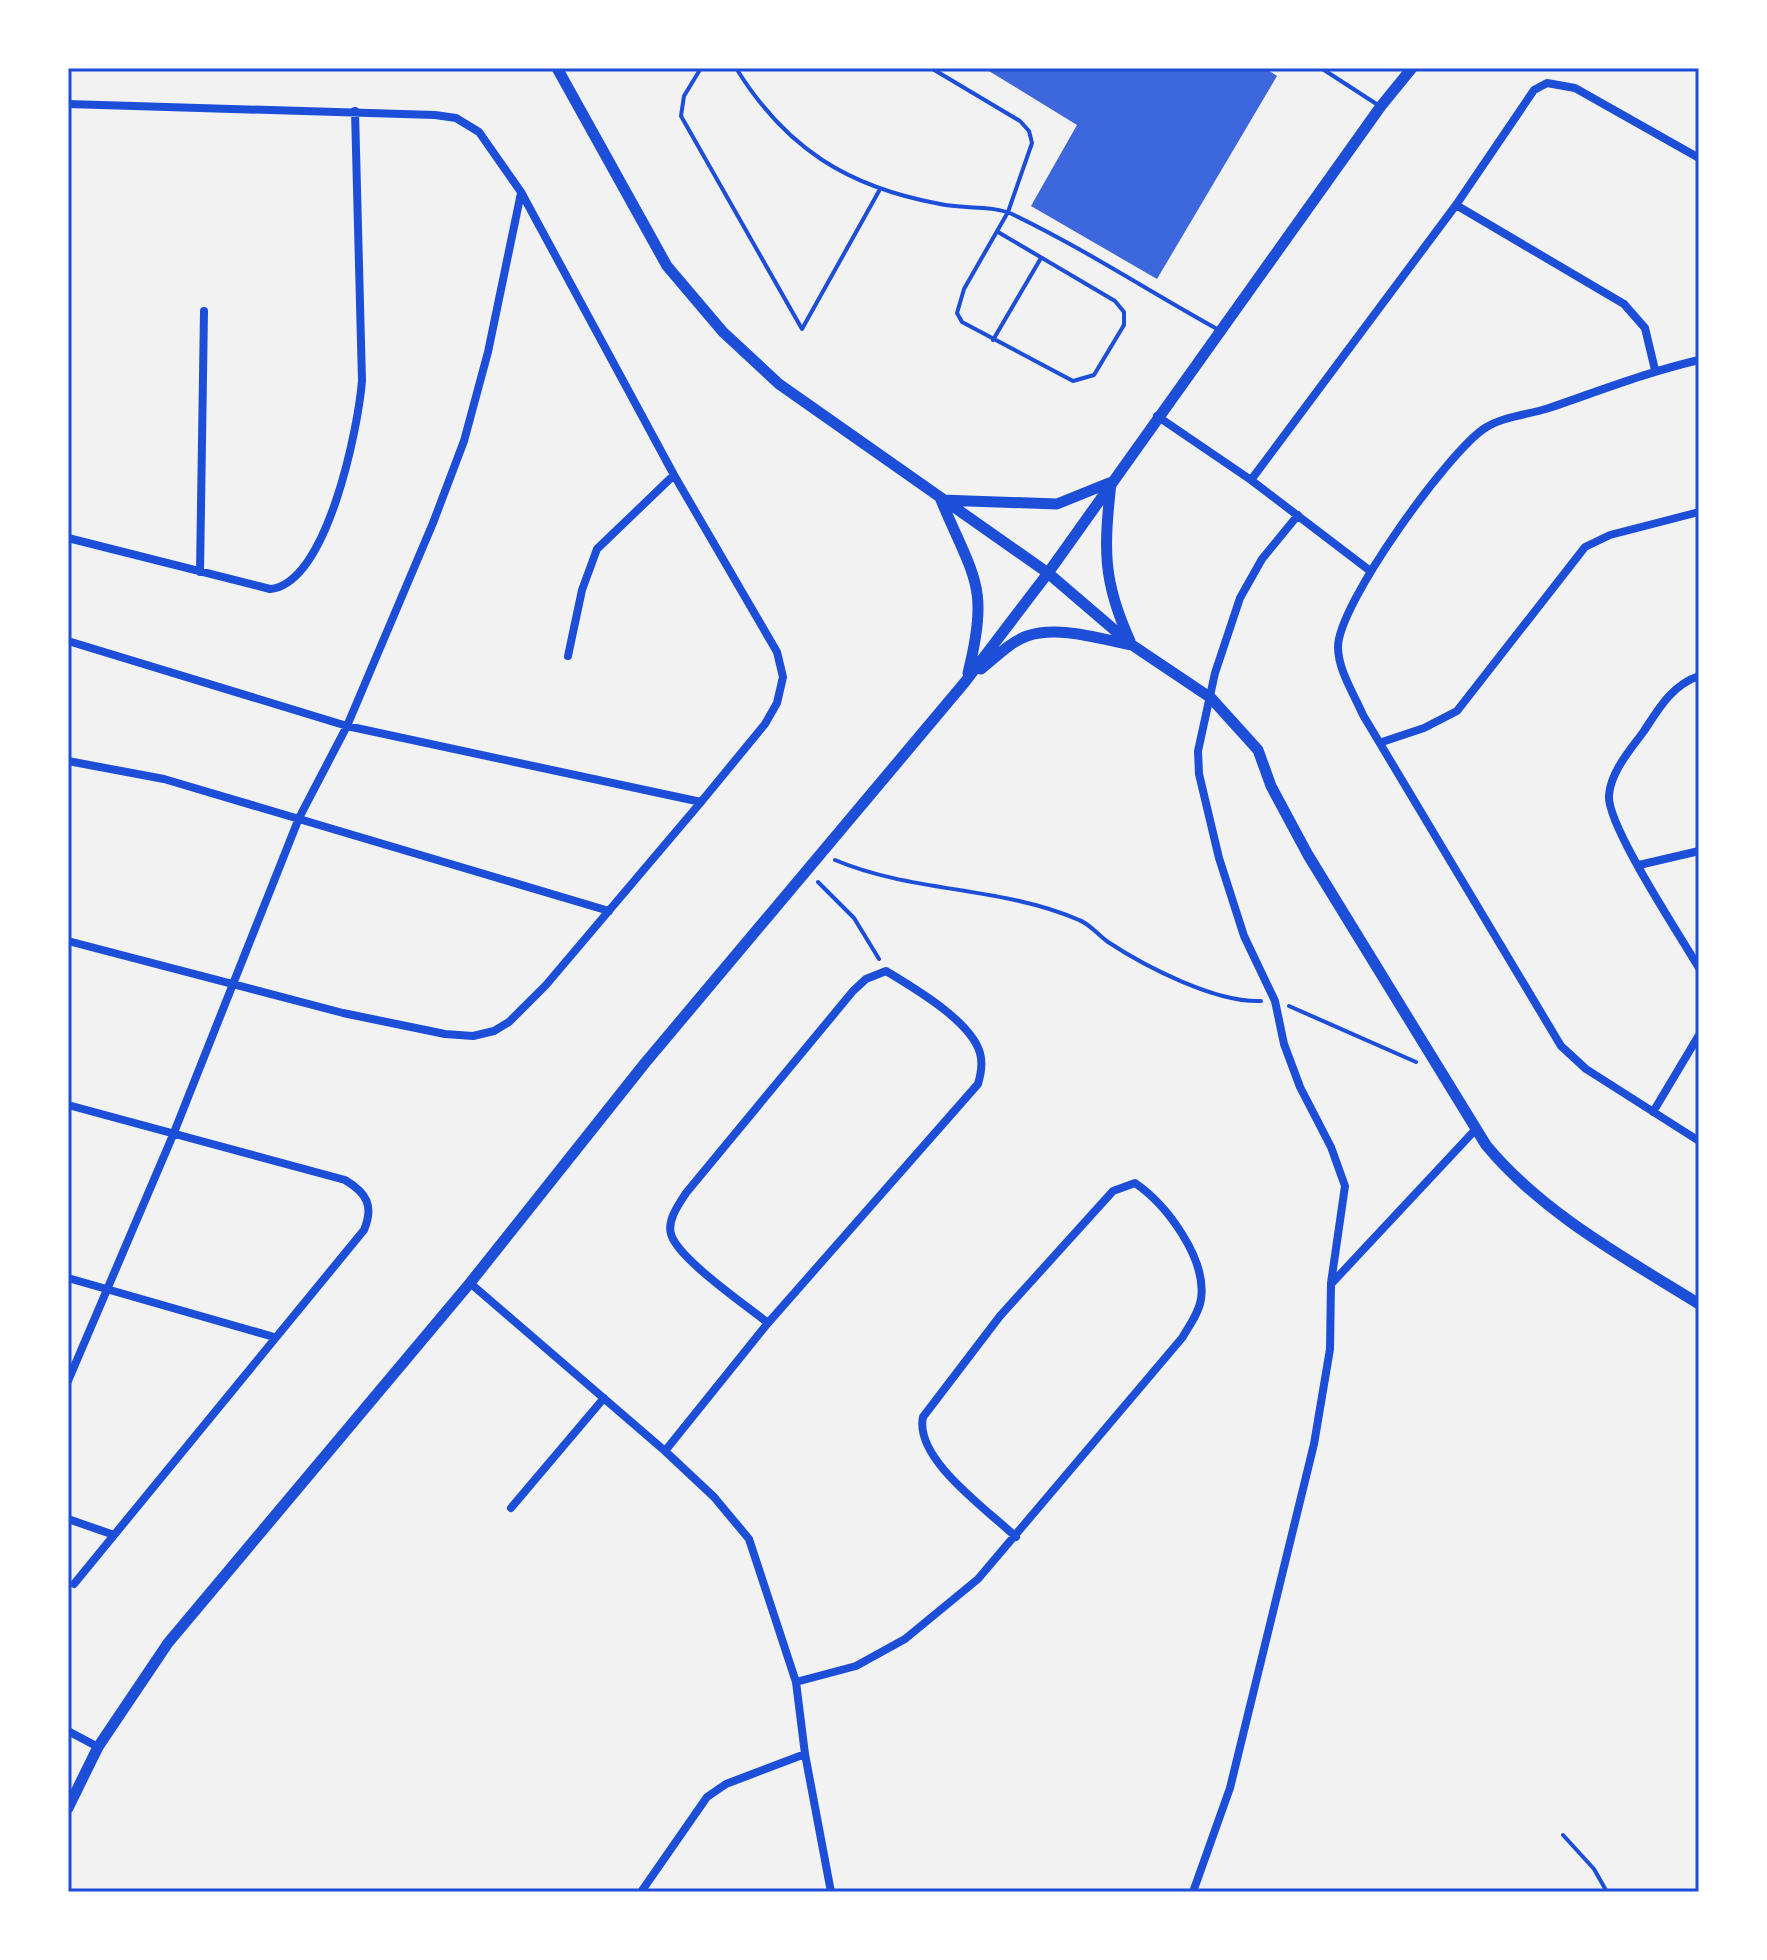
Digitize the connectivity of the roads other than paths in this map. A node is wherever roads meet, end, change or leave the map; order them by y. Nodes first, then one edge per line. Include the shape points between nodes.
1 (557, 68) edge
2 (701, 68) edge
3 (736, 68) edge
4 (931, 68) edge
5 (1321, 68) edge
6 (1412, 68) edge
7 (68, 104) edge
8 (1381, 106) junction
9 (355, 111) junction
10 (1699, 158) edge
11 (879, 191) junction
12 (521, 192) junction
13 (1456, 205) junction
14 (1008, 212) junction
15 (998, 232) junction
16 (1041, 258) junction
17 (204, 311) dead end
18 (1219, 330) junction
19 (993, 340) junction
20 (1699, 360) edge
21 (1655, 370) junction
22 (1157, 416) junction
23 (674, 475) junction
24 (1251, 480) junction
25 (1112, 482) junction
26 (941, 500) junction
27 (1699, 512) edge
28 (1298, 515) junction
29 (68, 538) edge
30 (1369, 570) junction
31 (200, 572) junction
32 (1048, 573) junction
33 (68, 641) edge
34 (1132, 645) junction
35 (568, 656) dead end
36 (1699, 676) edge
37 (965, 682) junction
38 (1211, 698) junction
39 (347, 726) junction
40 (1382, 742) junction
41 (68, 761) edge
42 (701, 802) junction
43 (299, 818) junction
44 (1699, 851) edge
45 (1639, 865) junction
46 (609, 911) junction
47 (68, 941) edge
48 (1699, 968) edge
49 (231, 985) junction
50 (1699, 1035) edge
51 (68, 1105) edge
52 (1653, 1112) junction
53 (1476, 1129) junction
54 (173, 1135) junction
55 (1699, 1141) edge
56 (68, 1278) edge
57 (470, 1283) junction
58 (1331, 1283) junction
59 (104, 1289) junction
60 (1699, 1304) edge
61 (768, 1323) junction
62 (274, 1337) junction
63 (68, 1381) edge
64 (604, 1398) junction
65 (665, 1451) junction
66 (511, 1508) dead end
67 (68, 1519) edge
68 (114, 1535) junction
69 (1016, 1537) junction
70 (74, 1584) dead end
71 (796, 1682) junction
72 (68, 1731) edge
73 (98, 1747) junction
74 (805, 1754) junction
75 (68, 1808) edge
76 (1563, 1835) dead end
77 (641, 1892) edge
78 (831, 1892) edge
79 (1193, 1892) edge
80 (1607, 1892) edge

1 - 26 street via 667,266 723,332 779,384
2 - 11 lane via 684,96 681,116 802,329
3 - 11 lane via 755,97 806,151
4 - 14 lane via 1029,131 1032,143
5 - 8 lane
6 - 8 street
7 - 9 street
8 - 18 street
9 - 12 street via 456,118 489,142
9 - 31 street via 362,381 344,473 317,549 291,584 270,589
10 - 13 street via 1575,88 1547,83 1529,97
11 - 14 lane
12 - 23 street
12 - 39 street via 464,441
13 - 21 street via 1624,304 1645,328
13 - 24 street
14 - 15 lane
14 - 18 lane
15 - 16 lane
15 - 19 lane via 957,304 962,322
16 - 19 lane
16 - 19 lane via 1115,301 1124,312 1124,325 1094,375 1084,380 1062,377
17 - 31 street
18 - 22 street
20 - 21 street
21 - 30 street via 1485,428 1453,459
22 - 24 street
22 - 25 street
23 - 35 street via 597,549
23 - 42 street via 756,612 777,652 783,677 765,724
24 - 28 street
25 - 26 street via 1057,504
25 - 32 street
25 - 34 street via 1107,579
26 - 32 street
26 - 37 street via 978,584 980,622
27 - 40 street via 1610,535 1585,547 1457,711
28 - 30 street
28 - 38 street via 1262,559 1240,598
29 - 31 street
30 - 40 street via 1347,609 1338,648 1363,715
32 - 34 street
32 - 37 street
33 - 39 street
34 - 37 street via 1036,634 1006,649
34 - 38 street
36 - 45 street via 1677,687 1665,701 1611,785 1610,807
37 - 57 street via 645,1063
38 - 53 street via 1258,750 1308,855
38 - 58 street via 1198,751 1199,774 1219,858 1244,936 1275,1001 1300,1087 1345,1186
39 - 42 street
39 - 43 street
40 - 52 street via 1561,1046 1586,1069
41 - 43 street via 164,779
42 - 46 street
43 - 46 street
43 - 49 street
44 - 45 street
45 - 48 street
46 - 49 street via 509,1022 473,1036 343,1013
47 - 49 street
49 - 54 street
50 - 52 street
51 - 54 street
52 - 55 street
53 - 58 street
53 - 60 street via 1503,1166 1547,1204
54 - 59 street
54 - 62 street via 345,1180 368,1200 371,1214 364,1230
56 - 59 street
57 - 64 street
57 - 73 street via 168,1643
58 - 79 street via 1330,1349 1314,1444 1230,1788
59 - 62 street
59 - 63 street
61 - 61 street via 978,1084 980,1051 967,1030 886,971 853,991 686,1193 672,1218 670,1232 677,1245
61 - 65 street
62 - 68 street
64 - 65 street
64 - 66 street
65 - 71 street via 749,1539
67 - 68 street
68 - 70 street
69 - 69 street via 1182,1338 1201,1304 1198,1264 1162,1210 1135,1183 1113,1191 1000,1316 923,1417 926,1447 938,1464
69 - 71 street via 978,1579 905,1639 856,1666
71 - 74 street
72 - 73 street
73 - 75 street
74 - 77 street via 726,1784 707,1797
74 - 78 street
76 - 80 lane

